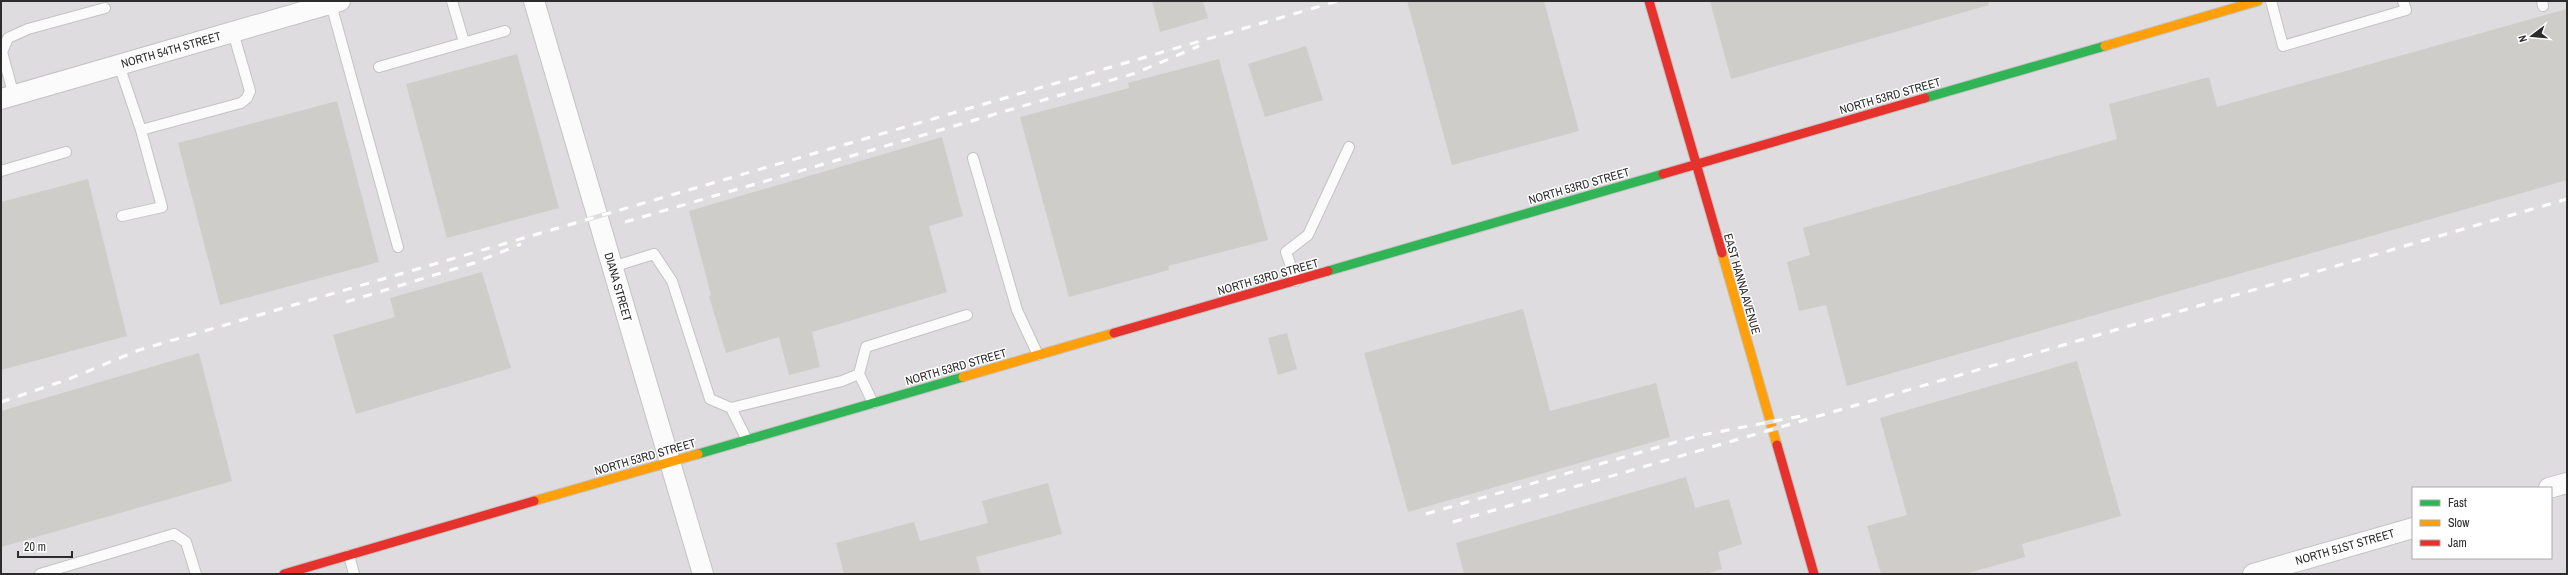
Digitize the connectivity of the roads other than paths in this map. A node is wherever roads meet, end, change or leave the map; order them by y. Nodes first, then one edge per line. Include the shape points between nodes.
1 (452, 1) edge
2 (534, 1) edge
3 (1649, 1) edge
4 (2258, 1) edge
5 (2271, 1) edge
6 (2403, 1) edge
7 (335, 2) edge
8 (105, 8) dead end
9 (505, 31) dead end
10 (233, 32) junction
11 (464, 42) junction
12 (119, 65) junction
13 (379, 67) dead end
14 (7, 98) edge
15 (141, 130) junction
16 (1349, 147) dead end
17 (66, 152) dead end
18 (974, 158) dead end
19 (1696, 165) junction
20 (1, 170) edge
21 (122, 216) dead end
22 (398, 247) dead end
23 (612, 267) junction
24 (1296, 281) junction
25 (967, 315) dead end
26 (1038, 355) junction
27 (859, 374) junction
28 (873, 403) junction
29 (731, 408) junction
30 (747, 440) junction
31 (670, 462) junction
32 (2567, 483) edge
33 (2552, 487) edge
34 (2412, 528) edge
35 (349, 555) junction
36 (40, 574) edge
37 (196, 574) edge
38 (284, 574) edge
39 (354, 574) edge
40 (703, 574) edge
41 (1814, 574) edge
42 (2253, 574) edge

1 - 11 lane
2 - 23 street, DIANA STREET
3 - 19 street, EAST HANNA AVENUE
4 - 19 street, NORTH 53RD STREET
5 - 6 lane via 2283,46 2406,10
7 - 10 street, NORTH 54TH STREET
7 - 22 lane
8 - 14 lane via 28,29 8,38 2,52
9 - 11 lane
10 - 12 street, NORTH 54TH STREET
10 - 15 lane via 250,91 247,98 241,103
11 - 13 lane
12 - 14 street, NORTH 54TH STREET
12 - 15 lane
15 - 21 lane via 162,207
16 - 24 lane via 1308,234 1286,252
17 - 20 lane
18 - 26 lane via 1017,310
19 - 24 street, NORTH 53RD STREET
19 - 41 street, EAST HANNA AVENUE
23 - 29 lane via 654,254 672,280 710,399
23 - 31 street, DIANA STREET
24 - 26 street, NORTH 53RD STREET
25 - 27 lane via 866,347
26 - 28 street, NORTH 53RD STREET
27 - 28 lane
27 - 29 lane via 842,381
28 - 30 street, NORTH 53RD STREET
29 - 30 lane
30 - 31 street, NORTH 53RD STREET
31 - 35 street, NORTH 53RD STREET
31 - 40 street, DIANA STREET
32 - 33 street
34 - 42 street, NORTH 51ST STREET
35 - 38 street, NORTH 53RD STREET
35 - 39 lane
36 - 37 lane via 174,534 186,542

